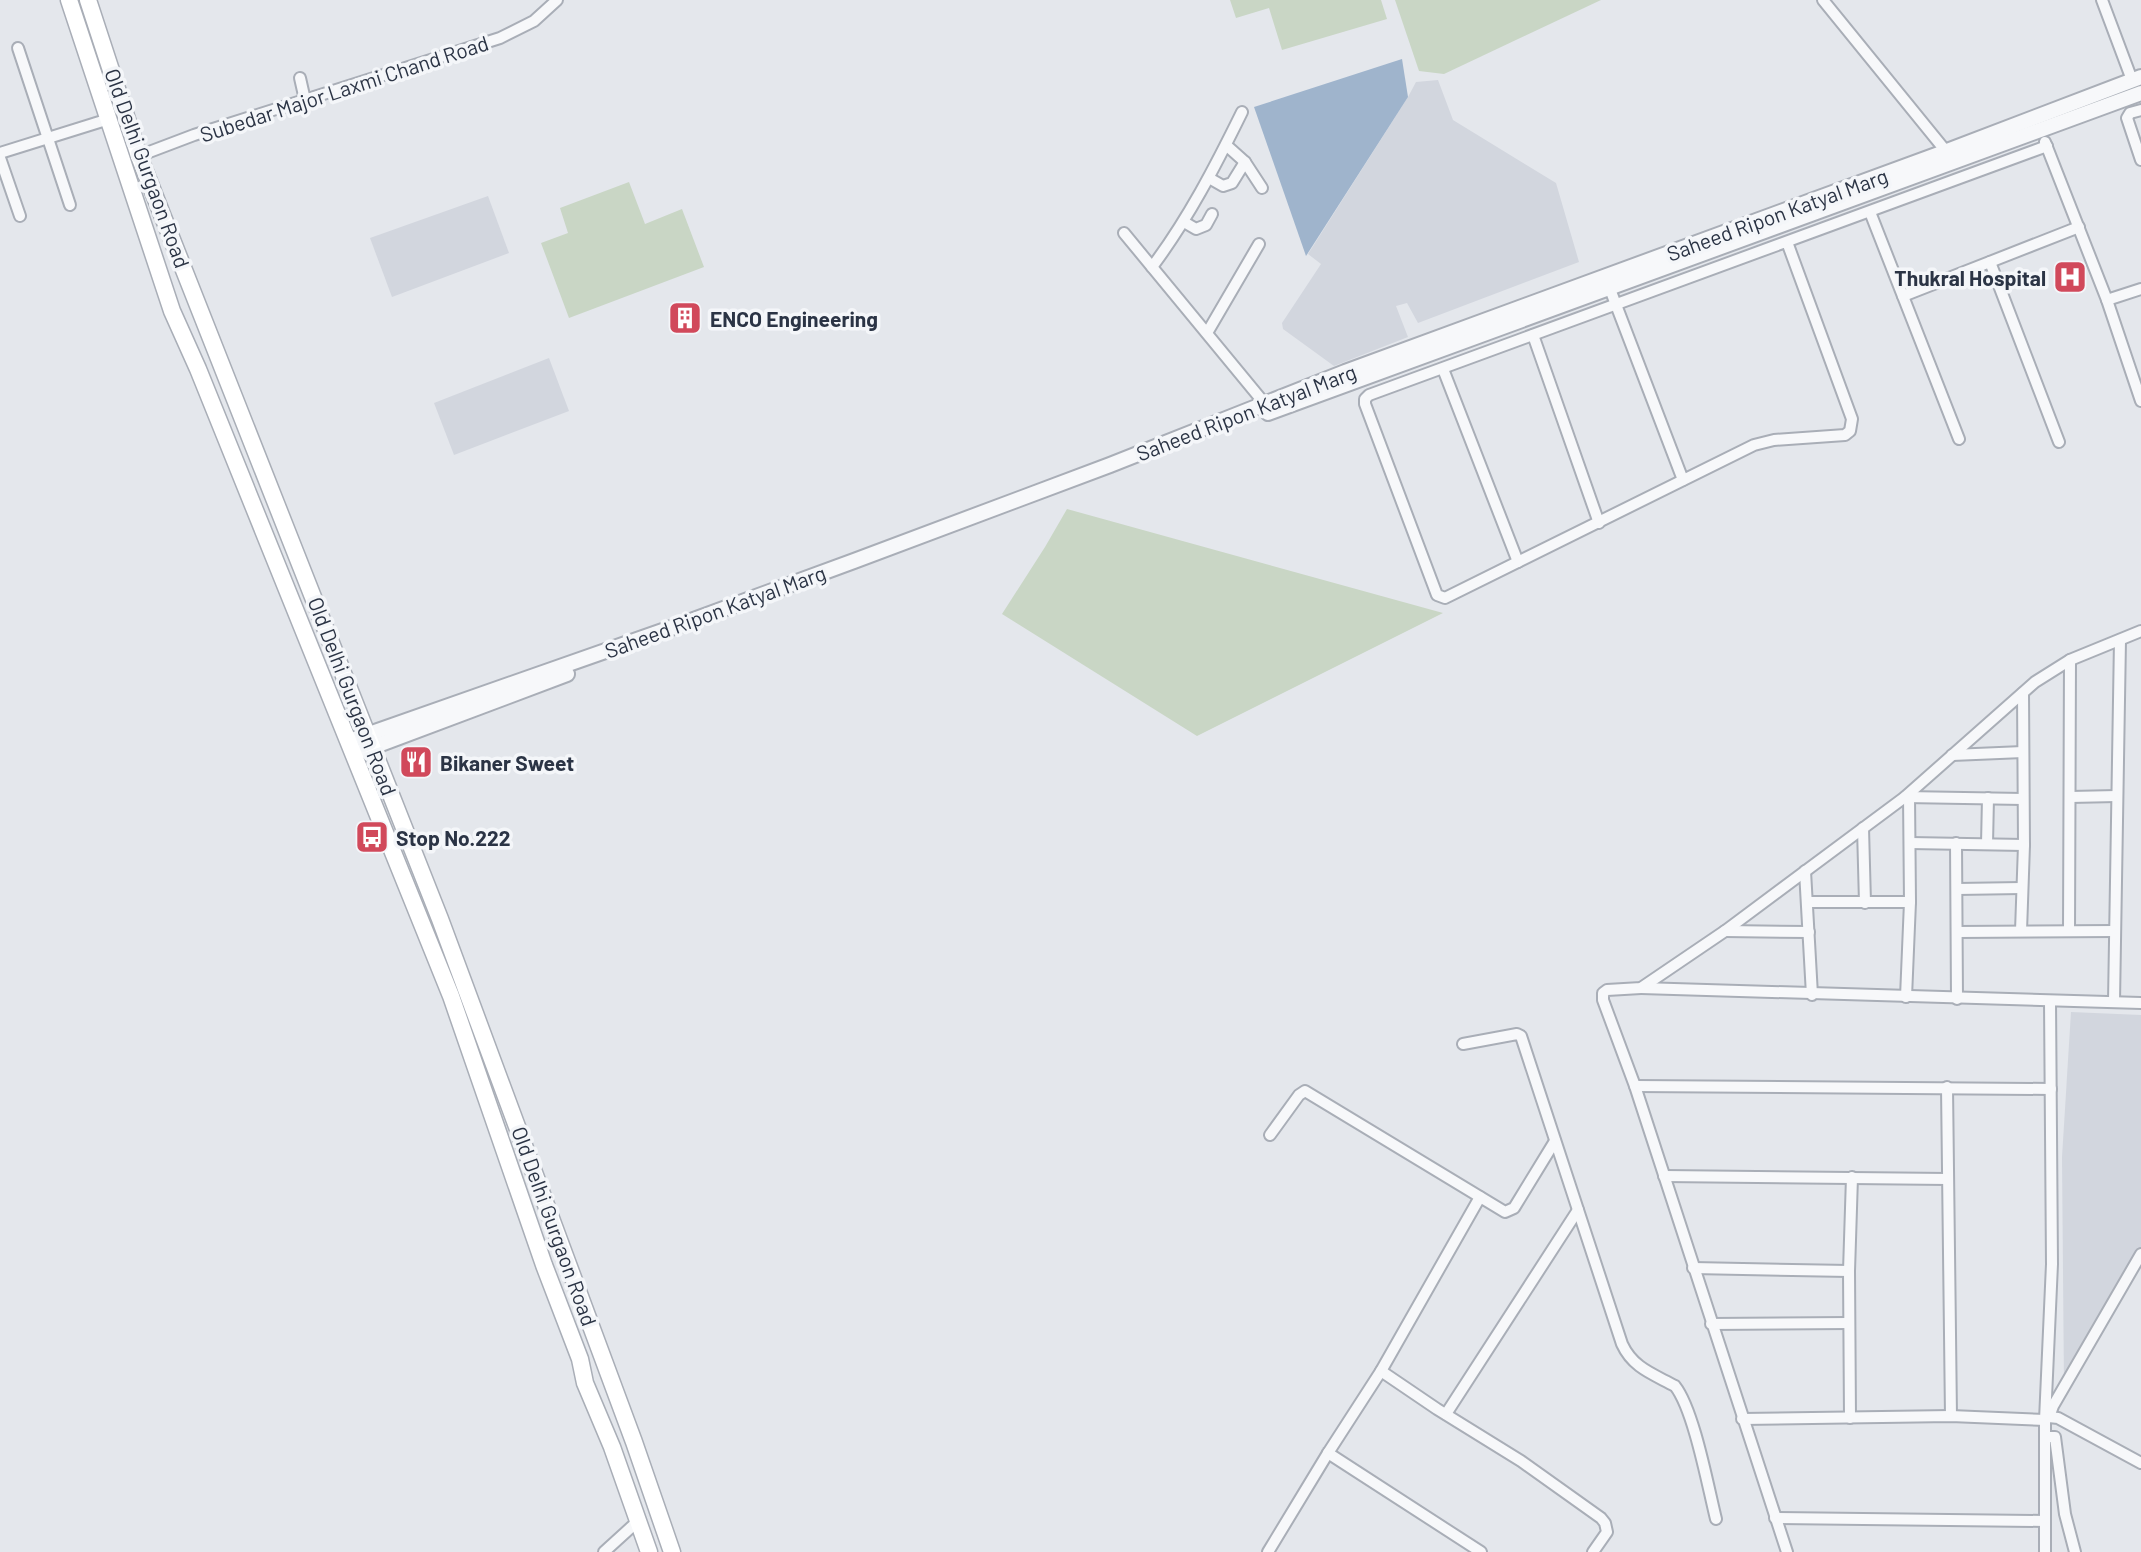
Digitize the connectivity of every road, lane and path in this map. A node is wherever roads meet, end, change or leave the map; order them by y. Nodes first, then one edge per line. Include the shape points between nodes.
1 (69, 0) edge
2 (88, 0) edge
3 (557, 0) edge
4 (1823, 0) edge
5 (2102, 0) edge
6 (18, 48) dead end
7 (300, 78) dead end
8 (2136, 79) edge
9 (2141, 93) edge
10 (305, 100) junction
11 (2141, 110) edge
12 (1242, 112) dead end
13 (109, 119) junction
14 (2038, 124) junction
15 (48, 138) junction
16 (1226, 145) junction
17 (2046, 146) junction
18 (0, 155) edge
19 (139, 156) junction
20 (1951, 157) junction
21 (2141, 160) edge
22 (123, 162) junction
23 (1245, 162) junction
24 (1209, 178) junction
25 (1262, 188) dead end
26 (70, 205) dead end
27 (1871, 212) junction
28 (1212, 214) dead end
29 (20, 216) dead end
30 (1184, 222) junction
31 (2078, 227) junction
32 (1124, 233) dead end
33 (1787, 242) junction
34 (1259, 244) dead end
35 (1990, 262) junction
36 (1152, 267) junction
37 (1610, 289) junction
38 (2141, 289) edge
39 (1903, 296) junction
40 (2107, 300) junction
41 (1616, 305) junction
42 (1207, 333) junction
43 (1533, 335) junction
44 (1443, 369) junction
45 (1350, 377) junction
46 (2141, 401) edge
47 (1265, 404) junction
48 (1959, 439) dead end
49 (2059, 442) dead end
50 (1683, 480) junction
51 (1034, 498) junction
52 (1599, 523) junction
53 (1518, 562) junction
54 (2141, 631) edge
55 (2120, 639) junction
56 (2070, 660) junction
57 (2023, 693) junction
58 (370, 740) junction
59 (352, 747) junction
60 (2023, 752) junction
61 (1952, 755) junction
62 (2117, 796) junction
63 (1907, 797) junction
64 (2070, 797) junction
65 (1988, 798) junction
66 (2023, 799) junction
67 (1863, 828) junction
68 (1910, 843) junction
69 (1956, 843) junction
70 (1987, 844) junction
71 (2024, 845) junction
72 (1805, 872) junction
73 (2022, 888) junction
74 (1957, 889) junction
75 (1807, 902) junction
76 (1910, 902) junction
77 (1865, 903) junction
78 (2021, 930) junction
79 (1725, 931) junction
80 (2069, 931) junction
81 (2115, 931) junction
82 (1809, 932) junction
83 (1957, 932) junction
84 (1641, 988) junction
85 (1812, 995) junction
86 (1906, 997) junction
87 (1957, 999) junction
88 (2050, 1001) junction
89 (2113, 1002) junction
90 (2141, 1003) edge
91 (1463, 1044) dead end
92 (1635, 1086) junction
93 (1947, 1087) junction
94 (2051, 1089) junction
95 (1270, 1135) dead end
96 (1556, 1141) junction
97 (1664, 1176) junction
98 (1853, 1177) junction
99 (1948, 1179) junction
100 (1480, 1198) junction
101 (1578, 1210) junction
102 (2141, 1254) edge
103 (1693, 1268) junction
104 (1849, 1270) junction
105 (1849, 1322) junction
106 (1711, 1324) junction
107 (1381, 1371) junction
108 (1446, 1414) junction
109 (1951, 1416) junction
110 (1850, 1418) junction
111 (2047, 1418) junction
112 (1742, 1419) junction
113 (2045, 1437) junction
114 (1328, 1453) junction
115 (2141, 1463) edge
116 (1775, 1518) junction
117 (1716, 1519) dead end
118 (638, 1521) junction
119 (2045, 1521) junction
120 (604, 1552) edge
121 (649, 1552) edge
122 (672, 1552) edge
123 (1268, 1552) edge
124 (1481, 1552) edge
125 (1593, 1552) edge
126 (1787, 1552) edge
127 (2045, 1552) edge
128 (2074, 1552) edge

1 - 13 main road, Old Delhi Gurgaon Road
2 - 19 main road, Old Delhi Gurgaon Road
3 - 10 street, Subedar Major Laxmi Chand Road via 534,21 499,38
4 - 20 street
5 - 8 street
6 - 15 street
7 - 10 street
8 - 14 street, Saheed Ripon Katyal Marg
9 - 14 street, Saheed Ripon Katyal Marg
10 - 19 street, Subedar Major Laxmi Chand Road
11 - 21 street via 2128,115 2127,121
12 - 16 street
13 - 15 street
13 - 22 main road, Old Delhi Gurgaon Road
14 - 17 street
14 - 20 street, Saheed Ripon Katyal Marg
15 - 18 street
15 - 26 street
16 - 23 street
16 - 24 street
17 - 27 street
17 - 31 street
18 - 29 street
19 - 22 street, Subedar Major Laxmi Chand Road
19 - 58 main road, Old Delhi Gurgaon Road
20 - 37 street, Saheed Ripon Katyal Marg
20 - 45 street, Saheed Ripon Katyal Marg
22 - 59 main road, Old Delhi Gurgaon Road via 173,311
23 - 24 street via 1232,183 1223,186
23 - 25 street
24 - 30 street
27 - 33 street
27 - 39 street
28 - 30 street via 1206,225 1196,229
30 - 36 street
31 - 35 street
31 - 40 street
32 - 36 street
33 - 41 street
33 - 50 street via 1852,419 1850,431 1764,442
34 - 42 street
35 - 39 street
35 - 49 street
36 - 42 street
37 - 41 street
37 - 45 street, Saheed Ripon Katyal Marg
38 - 40 street
39 - 48 street
40 - 46 street
41 - 43 street
41 - 50 street
42 - 47 street
43 - 44 street
43 - 52 street
44 - 53 street
44 - 53 street via 1373,392 1365,399 1434,591 1445,598
45 - 47 street, Saheed Ripon Katyal Marg
45 - 51 street, Saheed Ripon Katyal Marg
47 - 51 street, Saheed Ripon Katyal Marg
50 - 52 street
51 - 58 street, Saheed Ripon Katyal Marg via 763,604
52 - 53 street
54 - 55 street
55 - 56 street
55 - 62 street
56 - 57 street
56 - 64 street
57 - 60 street
57 - 61 street
58 - 59 street, Saheed Ripon Katyal Marg
58 - 122 main road, Old Delhi Gurgaon Road via 536,1176
59 - 118 main road, Old Delhi Gurgaon Road via 447,986 585,1383
60 - 61 street
60 - 66 street
61 - 63 street
62 - 64 street
62 - 81 street
63 - 65 street
63 - 67 street
63 - 68 street
64 - 80 street
65 - 66 street
65 - 70 street
66 - 71 street
67 - 72 street
67 - 77 street
68 - 69 street
68 - 76 street
69 - 70 street
69 - 74 street
70 - 71 street
71 - 73 street
72 - 75 street
72 - 79 street
73 - 74 street
73 - 78 street
74 - 83 street
75 - 77 street
75 - 82 street
76 - 77 street
76 - 86 street
78 - 80 street
78 - 83 street
79 - 82 street
79 - 84 street
80 - 81 street
81 - 89 street
82 - 85 street
83 - 87 street
84 - 85 street
84 - 92 street via 1607,990 1602,996
85 - 86 street
86 - 87 street
87 - 88 street
88 - 89 street
88 - 94 street
89 - 90 street
91 - 96 street via 1521,1036
92 - 93 street
92 - 97 street
93 - 94 street
93 - 99 street
94 - 111 street
95 - 100 street via 1305,1091
96 - 100 street via 1514,1208 1500,1210
96 - 101 street
97 - 98 street
97 - 103 street
98 - 99 street
98 - 104 street
99 - 109 street
100 - 107 street
101 - 108 street
101 - 117 street via 1628,1356 1680,1392
102 - 111 street
103 - 104 street
103 - 106 street
104 - 105 street
105 - 106 street
105 - 110 street
106 - 112 street
107 - 108 street
107 - 114 street
108 - 125 street via 1521,1461 1605,1523 1607,1532
109 - 110 street
109 - 111 street
110 - 112 street
111 - 113 street
111 - 115 street via 2062,1418
112 - 116 street
113 - 119 street
113 - 128 street via 2055,1437
114 - 123 street
114 - 124 street
116 - 119 street
116 - 126 street
118 - 120 street
118 - 121 main road, Old Delhi Gurgaon Road
119 - 127 street

